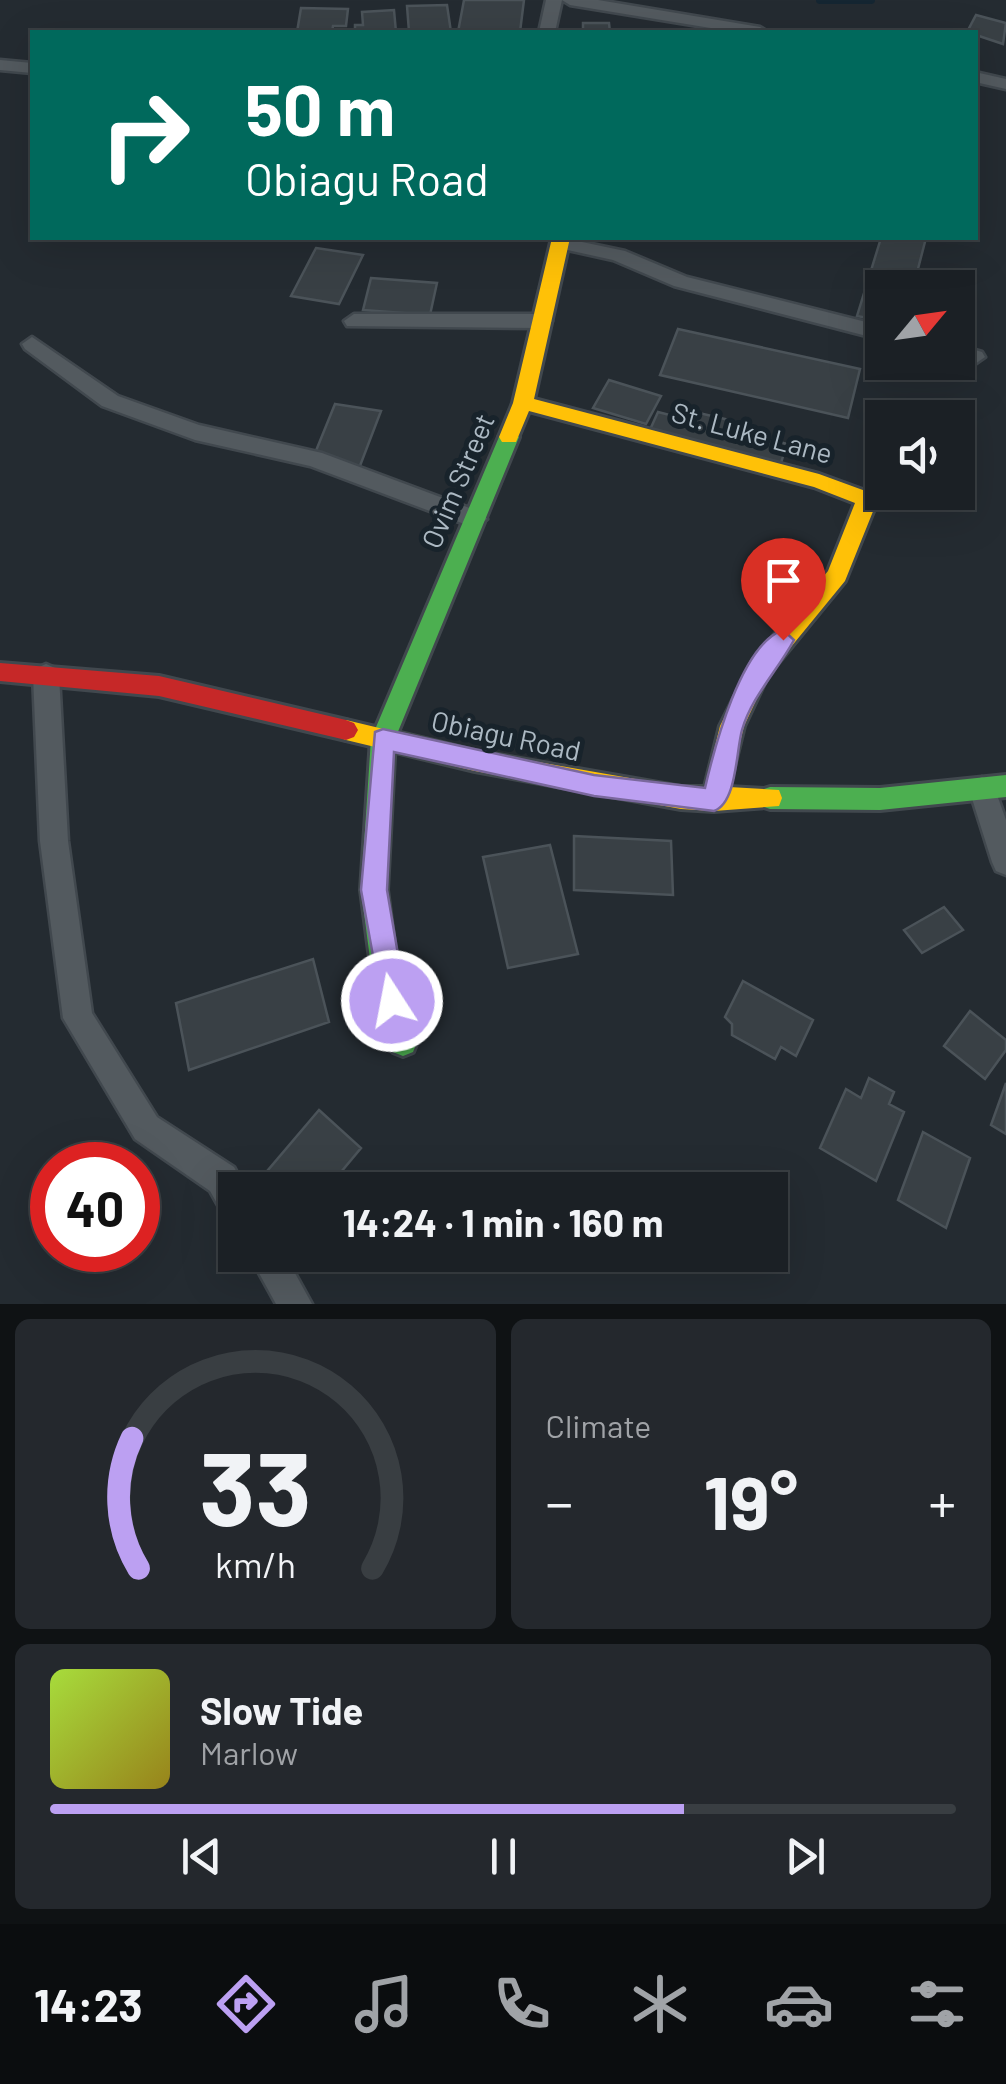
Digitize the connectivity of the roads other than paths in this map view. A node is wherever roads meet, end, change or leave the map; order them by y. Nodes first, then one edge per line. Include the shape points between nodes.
1 (554, 0) edge
2 (570, 0) edge
3 (548, 30) edge
4 (748, 30) edge
5 (0, 65) edge
6 (30, 68) edge
7 (978, 79) edge
8 (1006, 84) edge
9 (561, 240) edge
10 (354, 320) dead end
11 (542, 321) junction
12 (865, 329) edge
13 (32, 344) dead end
14 (523, 403) junction
15 (474, 519) junction
16 (0, 672) edge
17 (46, 675) junction
18 (383, 739) junction
19 (994, 788) edge
20 (714, 800) junction
21 (1006, 862) edge
22 (403, 1042) dead end
23 (218, 1176) edge
24 (276, 1272) edge
25 (295, 1304) edge

1 - 3 street
2 - 4 street
5 - 6 street
7 - 8 street
9 - 11 street, Ovim Street
9 - 12 street via 681,282
10 - 11 street
11 - 14 street, Ovim Street
13 - 15 street via 110,402 196,432 314,459
14 - 15 street, Ovim Street
14 - 20 street, St. Luke Lane via 864,498 837,575 760,669 738,712
15 - 18 street, Ovim Street
16 - 17 street, Obiagu Road
17 - 18 street, Obiagu Road via 159,686
17 - 23 street via 54,841 78,1018 146,1128
18 - 20 street, Obiagu Road via 602,787
18 - 22 street, Ovim Street via 374,890
19 - 20 street, Obiagu Road via 863,800
19 - 21 street
24 - 25 street

